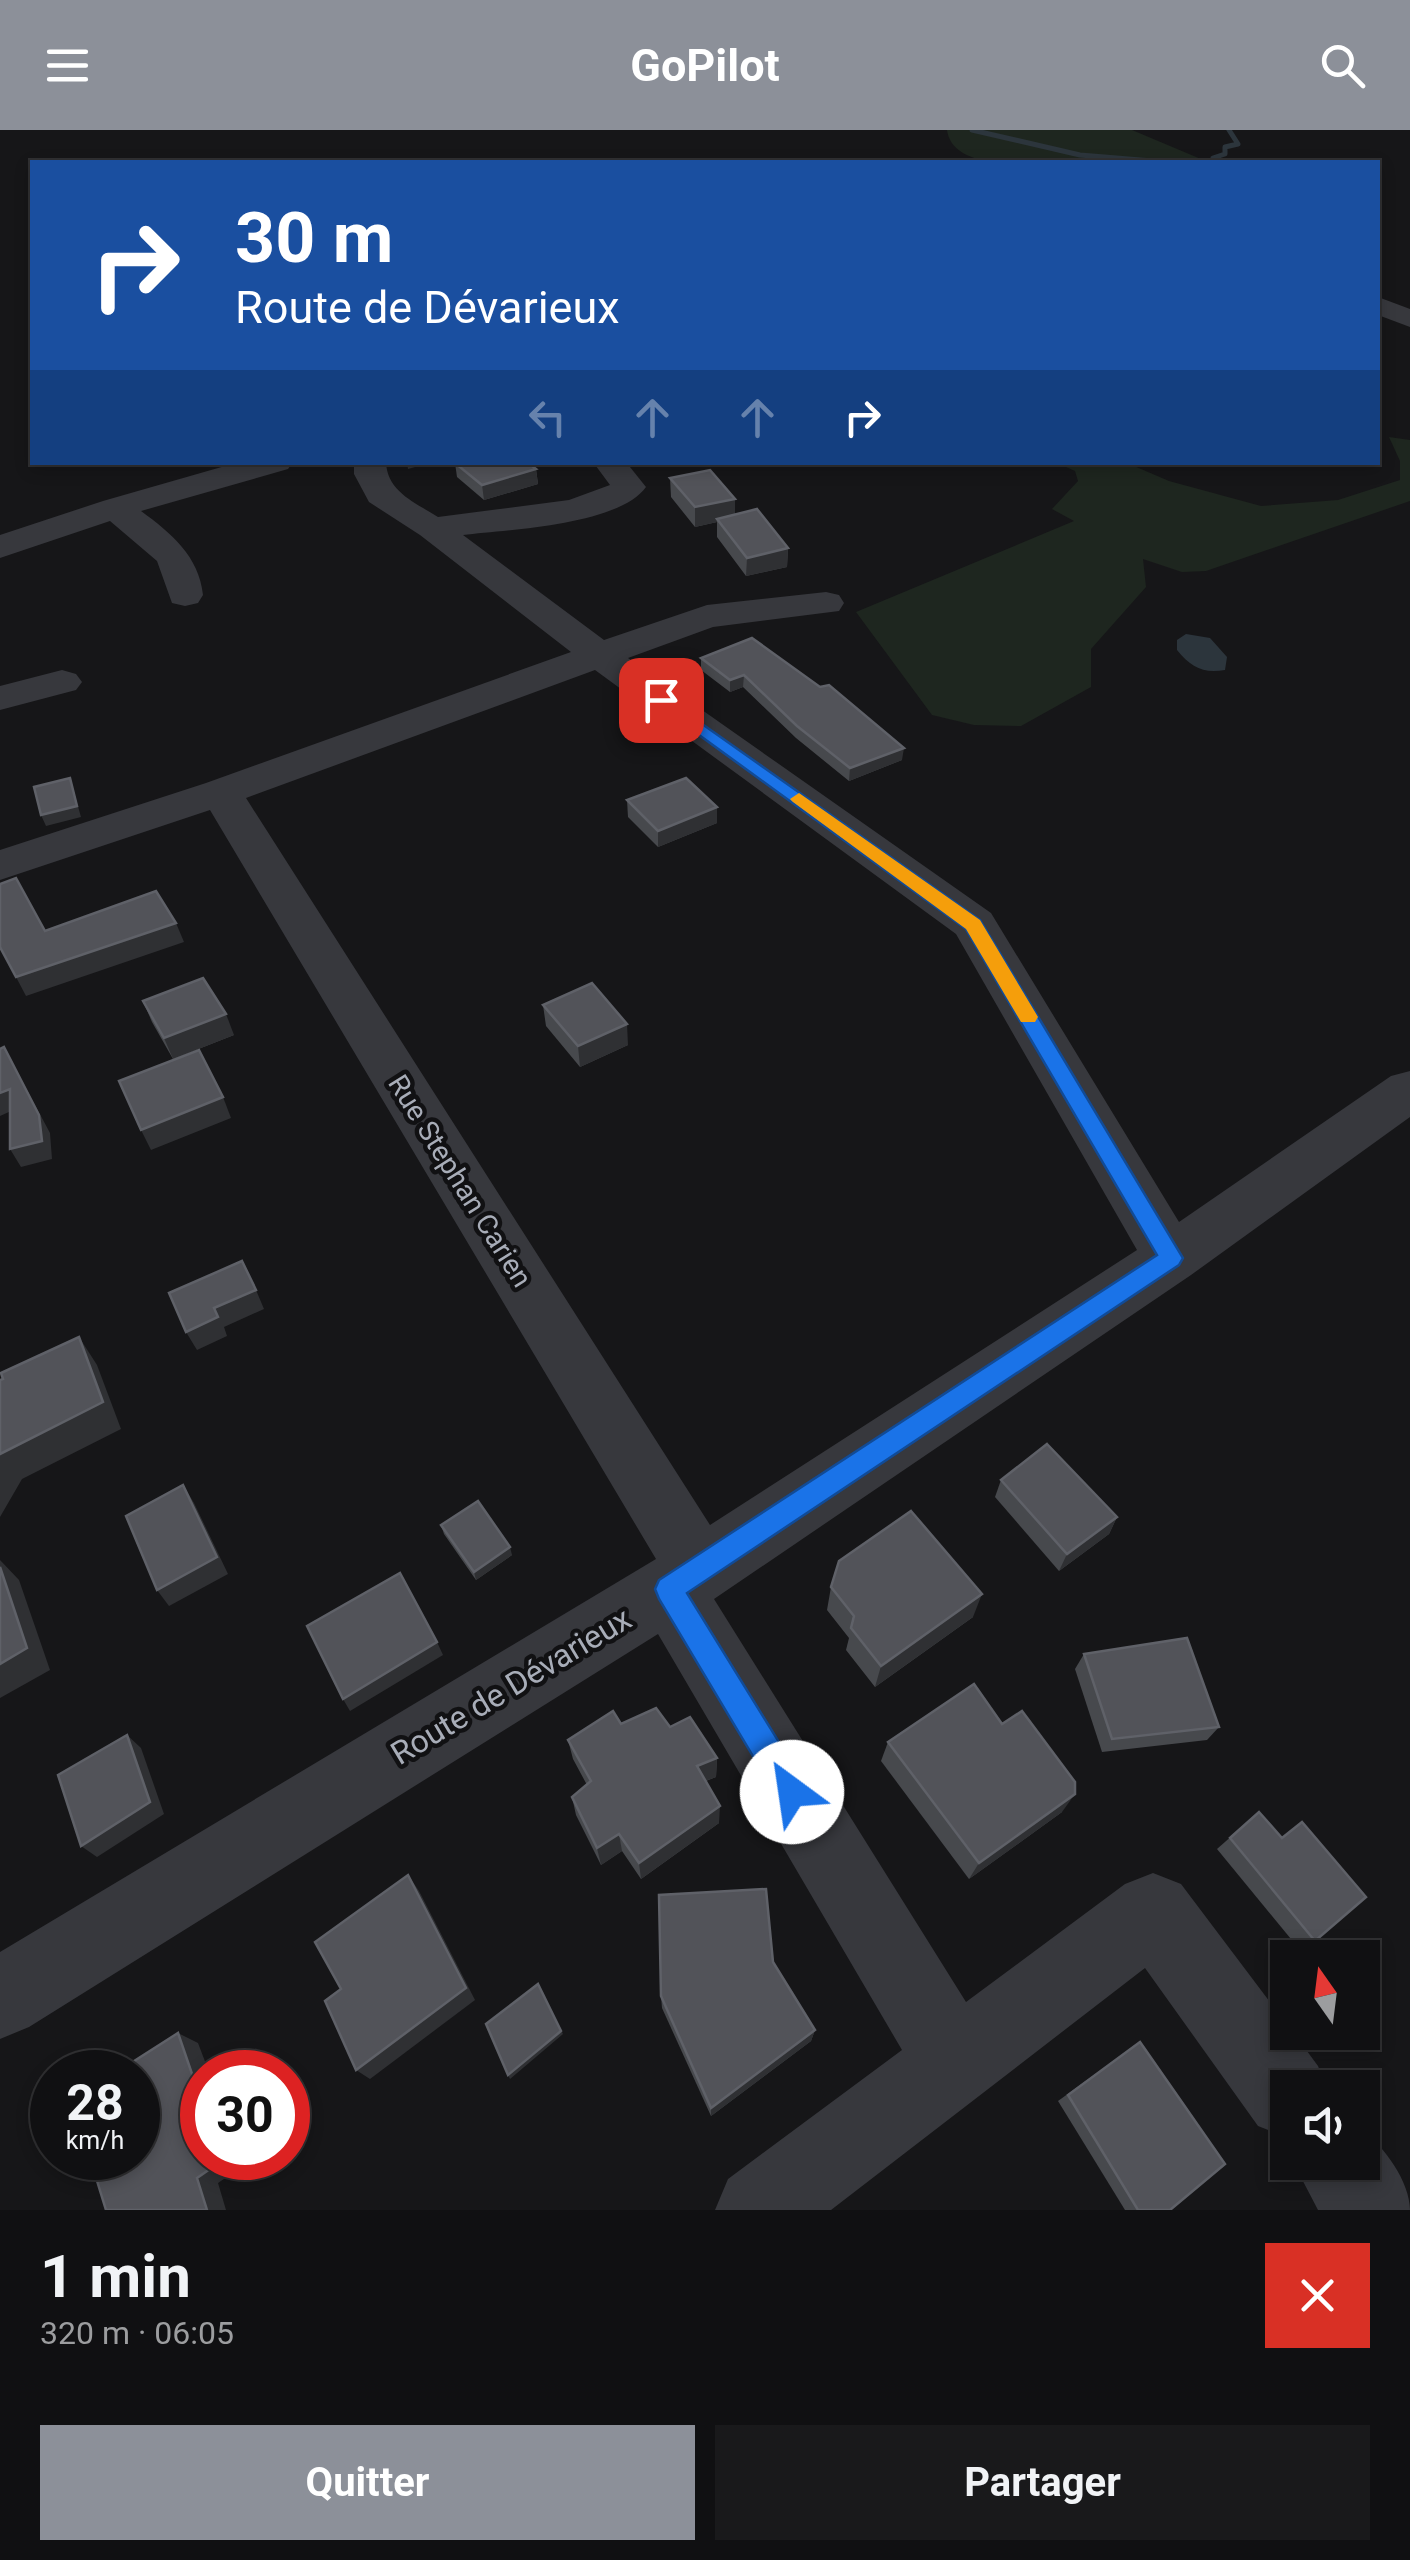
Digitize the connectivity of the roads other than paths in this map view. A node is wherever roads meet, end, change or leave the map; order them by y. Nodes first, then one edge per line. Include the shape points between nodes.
1 (1380, 306) edge
2 (1409, 318) edge
3 (266, 465) edge
4 (370, 465) edge
5 (611, 465) edge
6 (116, 508) junction
7 (432, 528) junction
8 (0, 547) edge
9 (185, 595) dead end
10 (826, 603) dead end
11 (599, 655) junction
12 (62, 682) dead end
13 (0, 698) edge
14 (221, 792) junction
15 (0, 866) edge
16 (1410, 1090) edge
17 (1171, 1258) junction
18 (684, 1579) junction
19 (0, 1998) edge
20 (956, 2062) junction
21 (1270, 2071) edge
22 (1349, 2180) edge
23 (760, 2210) edge
24 (1371, 2210) edge

1 - 2 street
3 - 6 street
4 - 7 street via 381,495
5 - 7 street via 629,487 616,499
6 - 8 street
6 - 9 street via 168,550 186,577
7 - 11 street
10 - 11 street via 708,616
11 - 14 street
11 - 17 street via 974,924
12 - 13 street
14 - 15 street
14 - 18 street, Rue Stephan Carien
16 - 17 street, Route de Dévarieux
17 - 18 street, Route de Dévarieux
18 - 19 street, Route de Dévarieux
18 - 20 street, Rue Stephan Carien
20 - 21 street via 1153,1912
20 - 23 street
22 - 24 street

